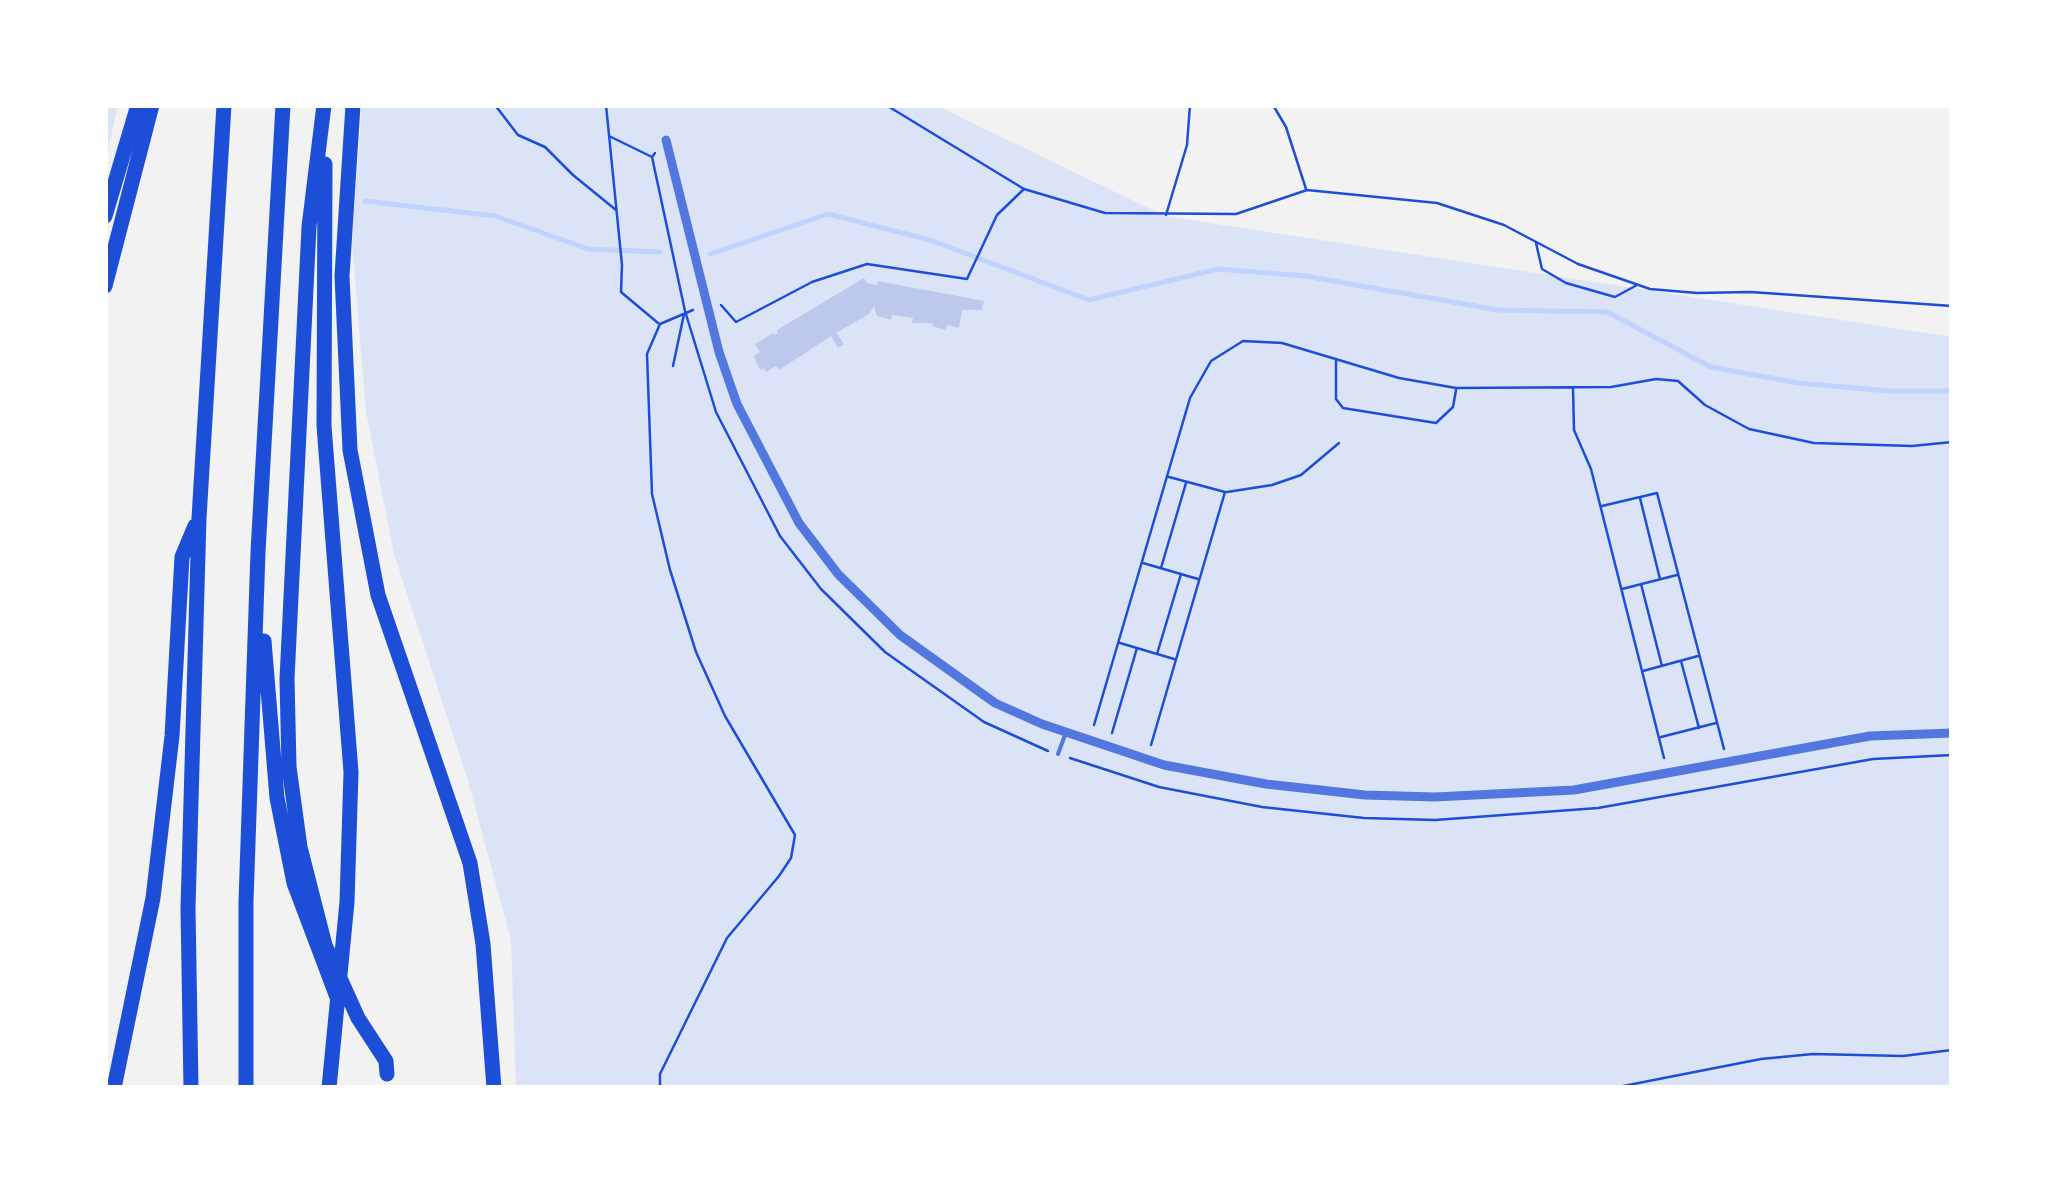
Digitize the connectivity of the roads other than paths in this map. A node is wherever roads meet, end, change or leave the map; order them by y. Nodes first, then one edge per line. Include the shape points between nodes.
1 (138, 105) edge
2 (152, 105) edge
3 (224, 105) edge
4 (283, 105) edge
5 (325, 105) edge
6 (354, 105) edge
7 (666, 140) dead end
8 (105, 216) edge
9 (105, 286) edge
10 (199, 518) junction
11 (258, 552) junction
12 (1066, 733) junction
13 (1952, 733) edge
14 (1058, 754) dead end
15 (310, 914) junction
16 (392, 1081) edge
17 (494, 1084) edge
18 (114, 1088) edge
19 (190, 1088) edge
20 (246, 1088) edge
21 (329, 1088) edge

1 - 8 highway
2 - 9 highway
3 - 10 highway
4 - 11 highway
5 - 15 highway via 309,227 287,679 289,767
5 - 21 highway via 324,426 351,772 347,902
6 - 17 highway via 342,276 350,450 378,595 470,863
7 - 12 street via 737,404 799,523 838,574 900,635 995,702
10 - 18 highway via 182,557 154,898
10 - 19 highway
11 - 15 highway via 277,798 294,882
11 - 20 highway
12 - 13 street via 1147,759 1266,784 1435,797 1559,791 1870,736
12 - 14 lane
15 - 16 highway via 342,1006

